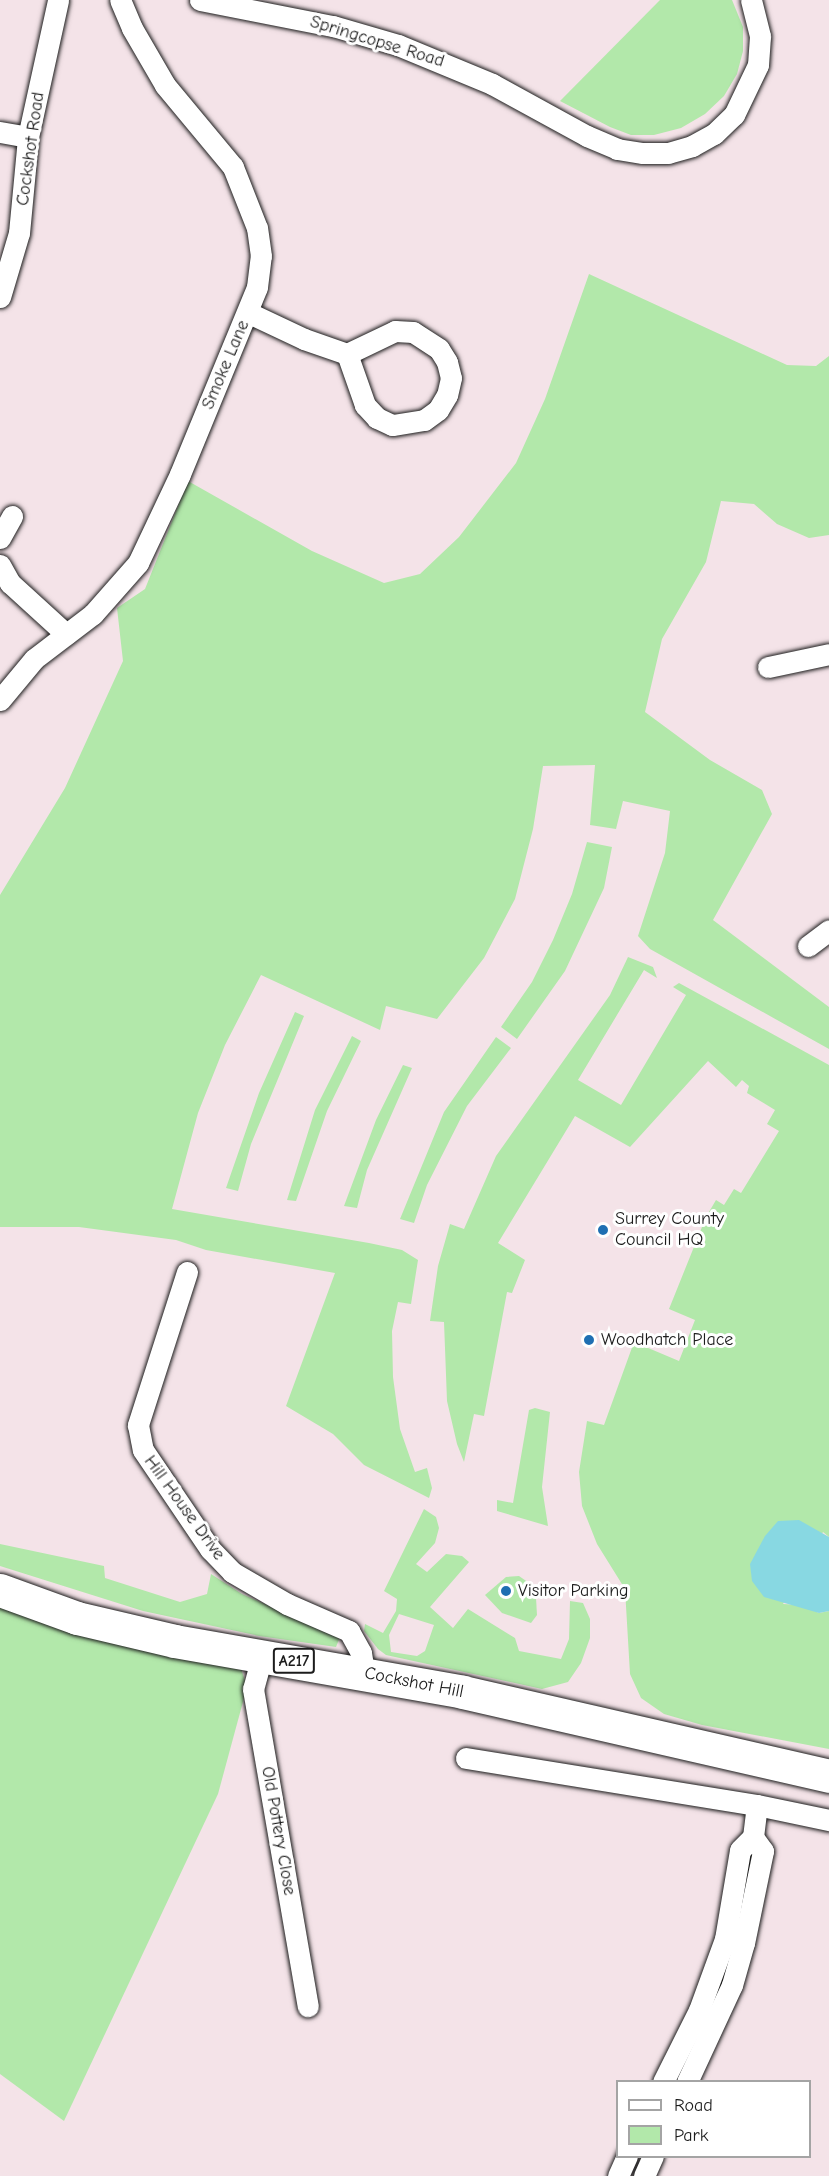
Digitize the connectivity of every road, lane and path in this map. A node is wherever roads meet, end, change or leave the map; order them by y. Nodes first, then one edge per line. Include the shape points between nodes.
1 (58, 0) edge
2 (120, 0) edge
3 (200, 0) edge
4 (751, 0) edge
5 (0, 132) edge
6 (28, 137) junction
7 (0, 297) edge
8 (249, 313) junction
9 (347, 354) junction
10 (12, 516) dead end
11 (0, 538) edge
12 (0, 566) edge
13 (66, 634) junction
14 (829, 654) edge
15 (768, 667) dead end
16 (0, 700) edge
17 (829, 930) edge
18 (808, 946) dead end
19 (187, 1272) dead end
20 (0, 1590) edge
21 (262, 1656) junction
22 (364, 1673) junction
23 (466, 1758) dead end
24 (829, 1776) edge
25 (757, 1805) junction
26 (829, 1820) edge
27 (753, 1837) junction
28 (308, 2006) dead end
29 (664, 2080) edge
30 (688, 2080) edge
31 (627, 2158) edge
32 (653, 2158) edge
33 (618, 2176) edge
34 (644, 2176) edge

1 - 6 street, Cockshot Road
2 - 8 street, Smoke Lane via 165,85 233,167 245,193 257,228 261,256
3 - 4 street, Springcopse Road via 333,26 398,45 492,84 617,149 643,153 668,153 714,134 734,115 758,65 760,36
5 - 6 street
6 - 7 street, Cockshot Road via 20,233
8 - 9 street
8 - 13 street, Smoke Lane via 138,563 93,614
9 - 9 street via 395,331 413,332 438,349 447,362 451,378 447,395 438,410 424,420 392,425 377,418 365,405
10 - 11 street
12 - 13 street via 10,583
13 - 16 street, Smoke Lane via 34,659
14 - 15 street
17 - 18 street
19 - 22 street, Hill House Drive via 138,1425 142,1450 210,1549 232,1572 287,1604 349,1631 362,1653
20 - 21 main road, Cockshot Hill / A217 via 77,1618
21 - 22 main road, Cockshot Hill / A217
21 - 28 street, Old Pottery Close via 253,1689
22 - 24 main road, Cockshot Hill / A217
23 - 25 street
25 - 26 street
25 - 27 street
27 - 29 street via 740,1850 725,1939 699,2010
27 - 30 street via 763,1851 744,1943 732,1985
31 - 33 street
32 - 34 street

